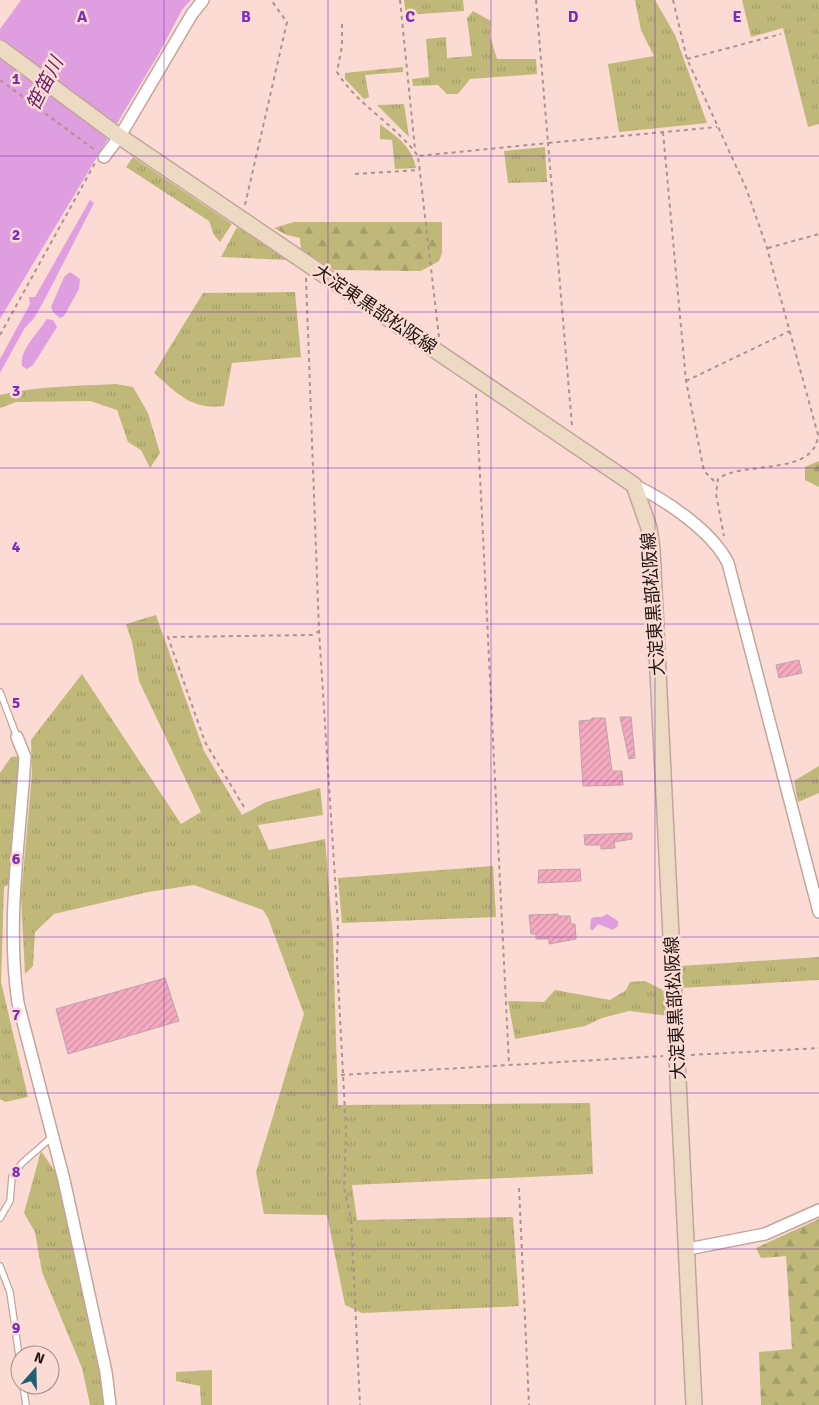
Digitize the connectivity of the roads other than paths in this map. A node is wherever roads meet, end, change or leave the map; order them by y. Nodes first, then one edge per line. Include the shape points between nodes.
1 (203, 0) edge
2 (0, 48) edge
3 (118, 135) junction
4 (100, 158) road end
5 (634, 485) junction
6 (0, 692) edge
7 (17, 737) joint
8 (819, 912) edge
9 (52, 1136) junction
10 (819, 1210) edge
11 (0, 1218) edge
12 (688, 1249) junction
13 (0, 1266) edge
14 (17, 1345) edge
15 (110, 1405) edge
16 (694, 1405) edge

1 - 3 street
2 - 3 main road, 大淀東黒部松阪線
3 - 4 street
3 - 5 main road, 大淀東黒部松阪線
5 - 8 street via 681,514 721,550 732,577
5 - 12 main road, 大淀東黒部松阪線 via 650,528 652,549
6 - 7 lane
7 - 9 street via 25,757 13,929 14,977
9 - 11 lane via 22,1163 12,1177 10,1201
9 - 15 street via 104,1363
10 - 12 street via 765,1234
12 - 16 main road, 大淀東黒部松阪線
13 - 14 lane via 10,1292

